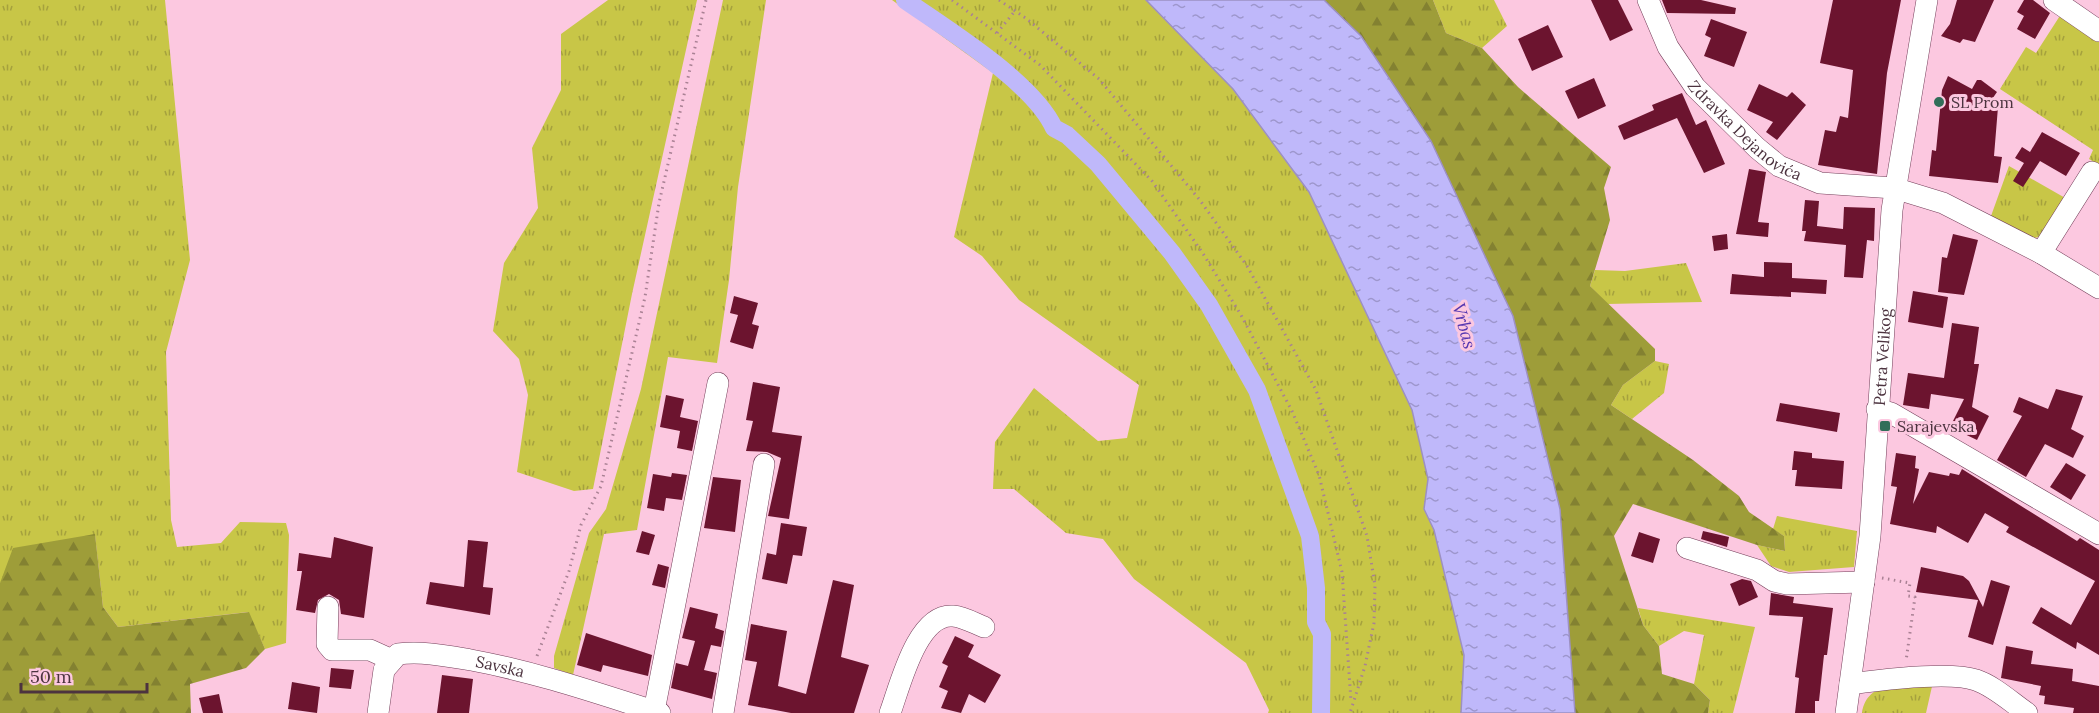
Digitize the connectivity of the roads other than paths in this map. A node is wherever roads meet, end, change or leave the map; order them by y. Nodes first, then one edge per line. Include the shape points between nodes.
1 (1648, 0) edge
2 (1927, 0) edge
3 (2054, 0) edge
4 (2099, 32) edge
5 (2092, 172) dead end
6 (1894, 189) junction
7 (2041, 253) junction
8 (2099, 288) edge
9 (718, 383) dead end
10 (1877, 409) junction
11 (764, 464) dead end
12 (2099, 534) edge
13 (1687, 548) dead end
14 (1870, 580) junction
15 (328, 607) dead end
16 (984, 627) dead end
17 (392, 660) junction
18 (1850, 684) junction
19 (657, 712) edge
20 (378, 713) edge
21 (723, 713) edge
22 (890, 713) edge
23 (1846, 713) edge
24 (2027, 713) edge

1 - 6 street, Zdravka Dejanovića via 1668,47 1695,87 1779,166 1820,183
2 - 6 street, Petra Velikog
3 - 4 street
5 - 7 street
6 - 7 street, Zdravka Dejanovića via 1943,203
6 - 10 street, Petra Velikog
7 - 8 street, Zdravka Dejanovića
9 - 19 street
10 - 12 street via 1892,413
10 - 14 street, Petra Velikog
11 - 21 street
13 - 14 street via 1757,570 1787,584
14 - 18 street, Petra Velikog
15 - 17 street via 327,644 332,650 370,650
16 - 22 street via 951,615 932,621 918,641
17 - 19 street, Savska via 398,654 440,654 532,672
17 - 20 street via 382,676
18 - 23 street, Petra Velikog
18 - 24 street via 1948,675 1987,685

